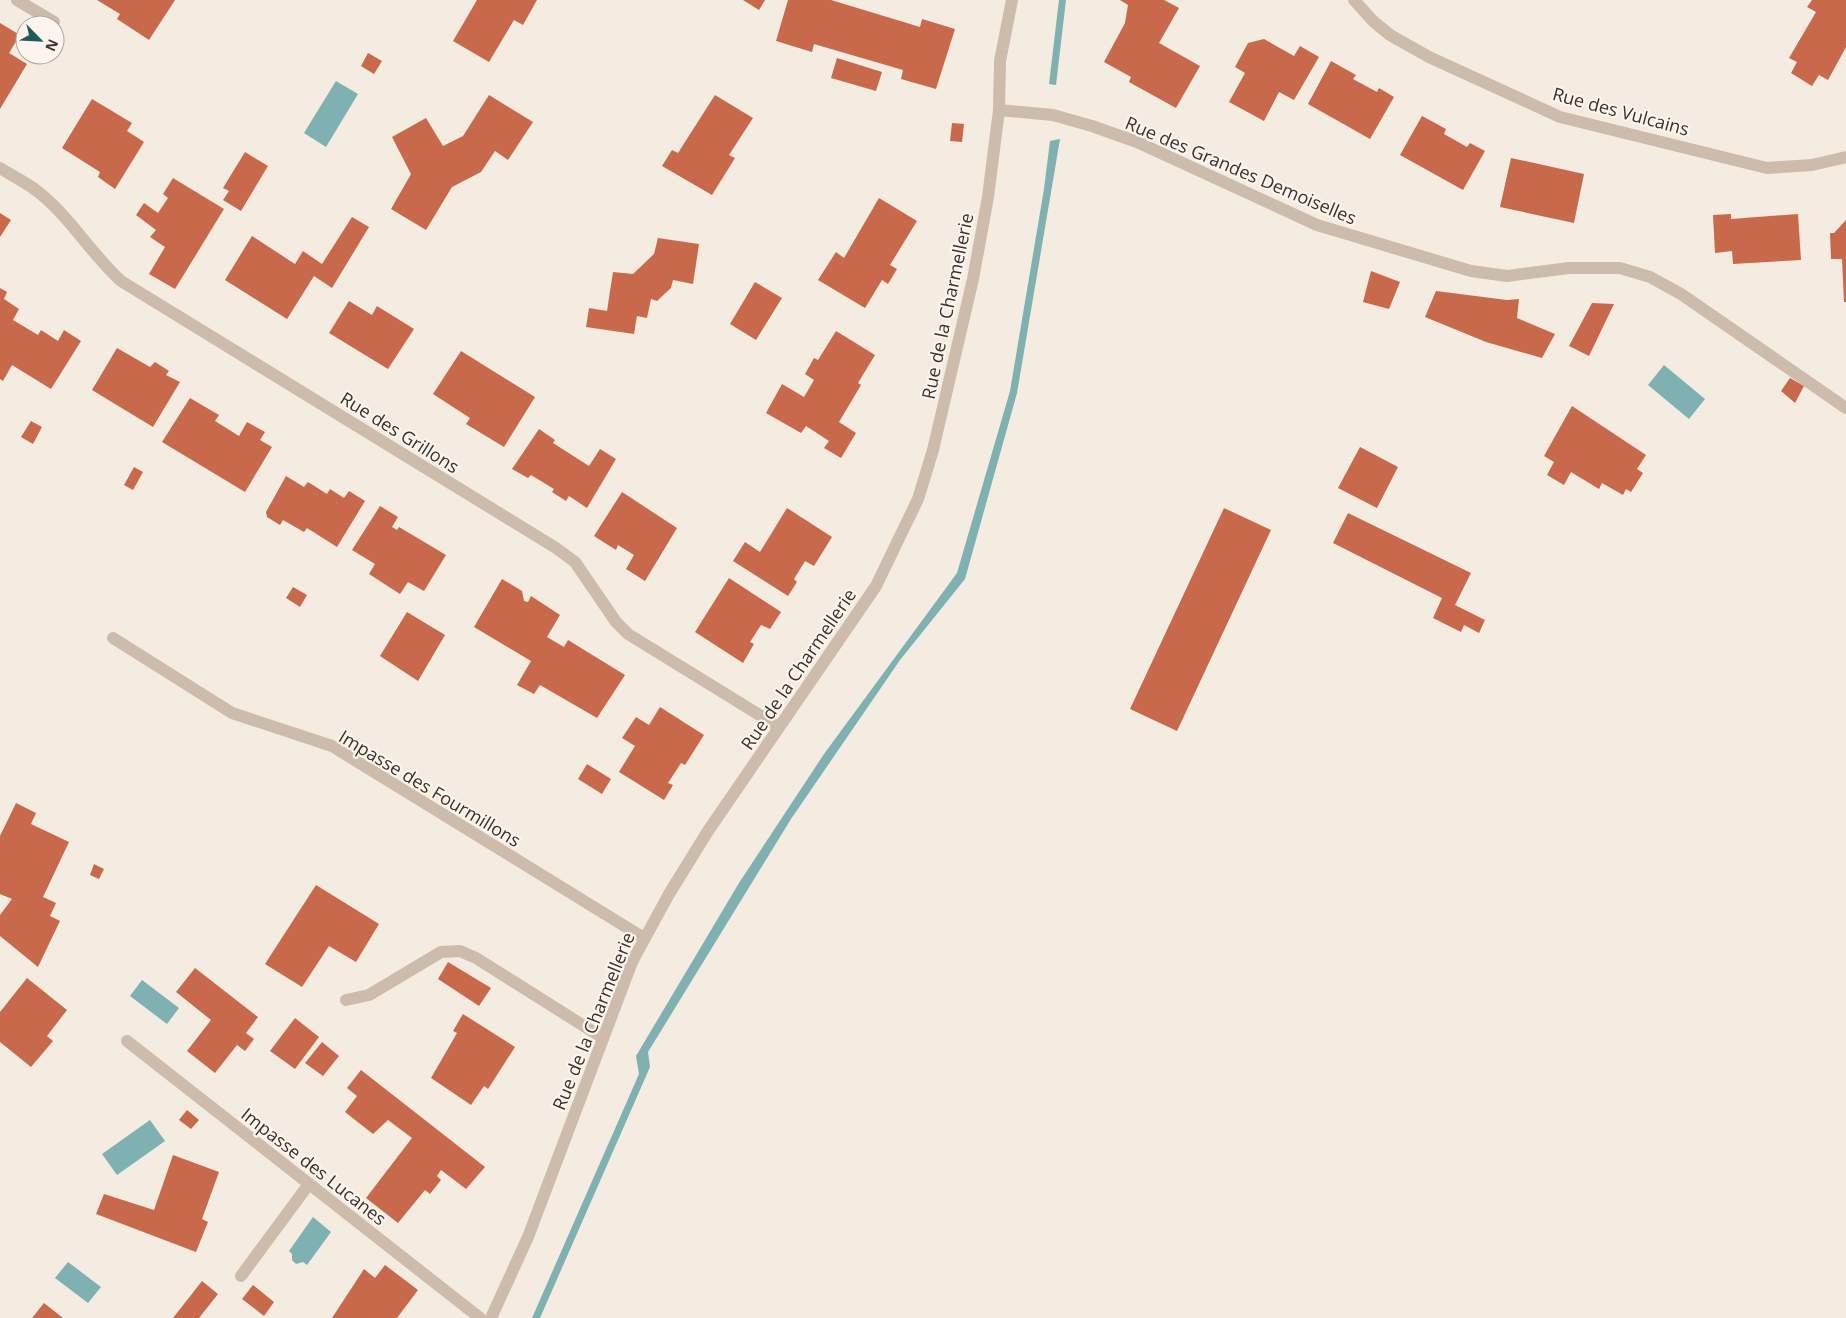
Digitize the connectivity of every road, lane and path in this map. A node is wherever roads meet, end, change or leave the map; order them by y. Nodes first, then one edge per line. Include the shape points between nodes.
1 (18, 0) edge
2 (1354, 0) edge
3 (1008, 1) edge
4 (43, 15) edge
5 (999, 110) junction
6 (1846, 157) edge
7 (0, 168) edge
8 (1846, 408) edge
9 (113, 638) dead end
10 (779, 727) junction
11 (644, 938) junction
12 (346, 1000) dead end
13 (603, 1038) junction
14 (127, 1040) dead end
15 (309, 1184) junction
16 (241, 1276) dead end
17 (480, 1318) edge
18 (491, 1318) edge

1 - 4 street
2 - 6 street, Rue des Vulcains via 1372,21 1413,48 1560,117 1767,168 1812,165
3 - 5 street, Rue de la Charmellerie via 1000,61
5 - 8 street, Rue des Grandes Demoiselles via 1053,115 1092,126 1137,142 1317,225 1471,271 1507,276 1569,268 1620,268 1650,277 1681,294
5 - 10 street, Rue de la Charmellerie via 973,279 933,450 918,499 876,586
7 - 10 street, Rue des Grillons via 34,189 56,209 121,281 556,548 575,562 616,622 628,634
9 - 11 street, Impasse des Fourmillons via 232,713 332,746
10 - 11 street, Rue de la Charmellerie via 708,830
11 - 13 street, Rue de la Charmellerie
12 - 13 street via 369,995 441,952 460,951
13 - 18 street, Rue de la Charmellerie via 528,1237
14 - 15 street, Impasse des Lucanes
15 - 16 street
15 - 17 street, Impasse des Lucanes

